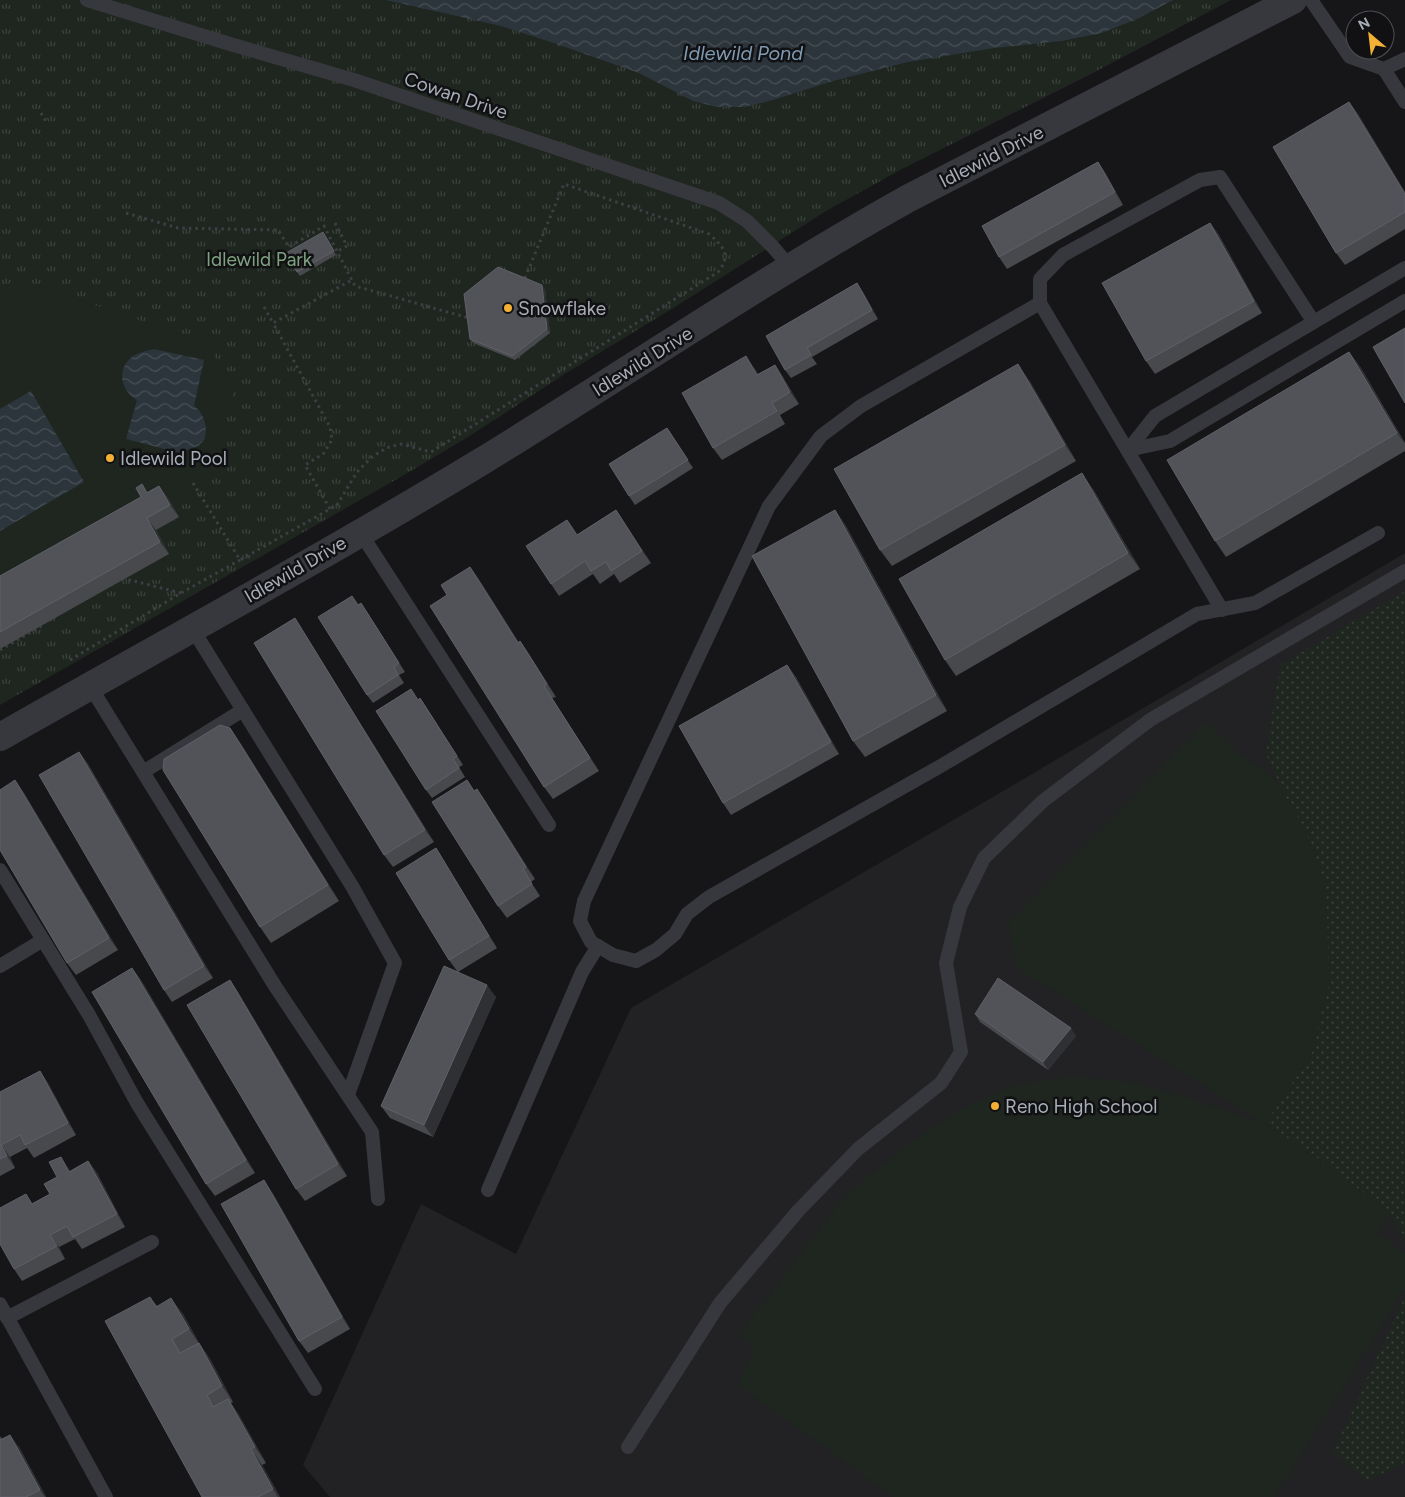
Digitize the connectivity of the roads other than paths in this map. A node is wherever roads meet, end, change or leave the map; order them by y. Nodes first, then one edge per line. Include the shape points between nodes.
1 (87, 0) edge
2 (1293, 0) edge
3 (1311, 0) edge
4 (1405, 59) edge
5 (1384, 69) junction
6 (1405, 102) edge
7 (790, 267) junction
8 (1405, 268) edge
9 (1405, 301) edge
10 (1040, 303) junction
11 (1313, 321) junction
12 (1128, 450) junction
13 (360, 532) junction
14 (1378, 533) dead end
15 (1405, 571) edge
16 (1222, 610) junction
17 (192, 628) junction
18 (90, 686) junction
19 (243, 710) junction
20 (0, 738) edge
21 (143, 772) junction
22 (549, 825) dead end
23 (0, 870) edge
24 (43, 940) junction
25 (598, 946) junction
26 (0, 966) edge
27 (348, 1095) junction
28 (488, 1190) dead end
29 (378, 1198) dead end
30 (152, 1242) dead end
31 (0, 1304) edge
32 (7, 1318) junction
33 (316, 1389) dead end
34 (628, 1447) dead end
35 (106, 1497) edge

1 - 7 lane, Cowan Drive via 354,80 719,203 747,221
2 - 7 street, Idlewild Drive via 909,198
3 - 5 lane via 1350,57
4 - 5 lane
5 - 6 lane
7 - 13 street, Idlewild Drive via 478,463
8 - 11 lane
9 - 12 lane via 1170,441
10 - 11 lane via 1040,279 1063,255 1200,180 1220,177
10 - 12 lane
10 - 25 lane via 861,406 821,436 769,506 584,900 580,921 591,942
11 - 12 lane via 1155,416
12 - 16 lane
13 - 17 street, Idlewild Drive
13 - 22 lane
14 - 16 lane via 1255,604
15 - 34 lane via 1150,720 1043,800 984,858 960,907 946,962 961,1052 941,1083 858,1149 798,1211 720,1303
16 - 25 lane via 1197,614 939,767 709,897 687,914 675,934 636,961 613,955
17 - 18 street, Idlewild Drive
17 - 19 lane
18 - 20 street, Idlewild Drive
18 - 21 lane
19 - 21 lane
19 - 27 lane via 352,886 395,963
21 - 27 lane via 275,986
23 - 24 lane
24 - 26 lane
24 - 33 lane via 137,1103
25 - 28 lane via 582,972
27 - 29 lane via 372,1132
30 - 32 lane
31 - 32 lane
32 - 35 lane

